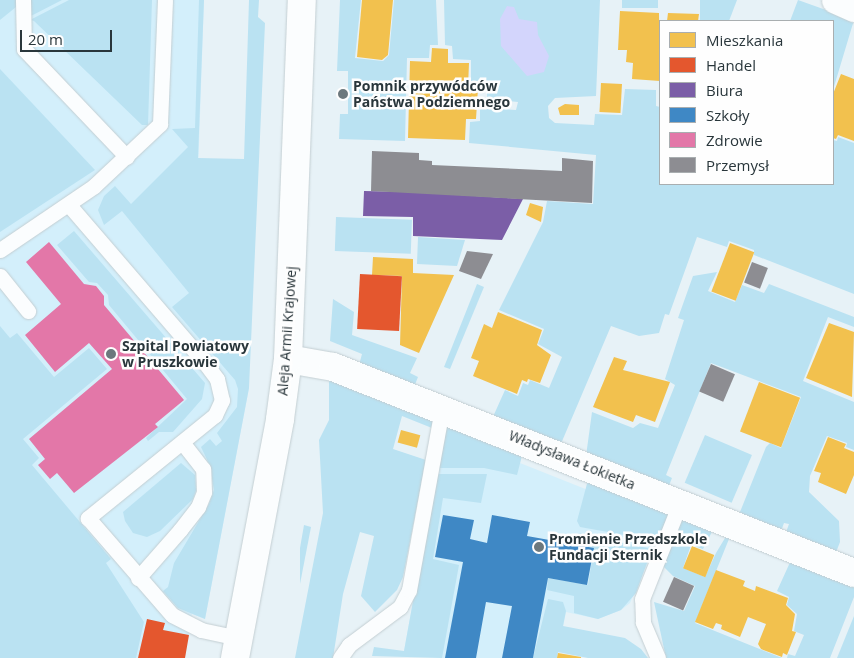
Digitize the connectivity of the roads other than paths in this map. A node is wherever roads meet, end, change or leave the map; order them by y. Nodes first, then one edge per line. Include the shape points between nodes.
1 (23, 0) edge
2 (165, 0) edge
3 (302, 0) edge
4 (836, 0) edge
5 (854, 8) edge
6 (127, 157) junction
7 (69, 205) junction
8 (0, 250) edge
9 (0, 276) edge
10 (28, 311) dead end
11 (288, 359) junction
12 (442, 409) junction
13 (182, 442) junction
14 (680, 503) junction
15 (854, 573) edge
16 (138, 578) junction
17 (237, 648) edge
18 (340, 658) edge
19 (658, 658) edge

1 - 6 lane via 24,49
2 - 6 lane via 160,124
3 - 11 street, Aleja Armii Krajowej
4 - 5 street
6 - 7 lane
7 - 8 lane
7 - 13 lane via 217,379 220,406 215,415
9 - 10 lane
11 - 12 street, Władysława Łokietka via 333,366
11 - 17 street, Aleja Armii Krajowej via 280,419
12 - 14 street, Władysława Łokietka
12 - 18 lane via 409,590 400,608 354,641
13 - 16 lane via 202,469 204,492 198,507
13 - 16 lane via 88,518
14 - 15 street, Władysława Łokietka
14 - 19 lane via 642,599 643,622
16 - 17 lane via 160,604 182,621

